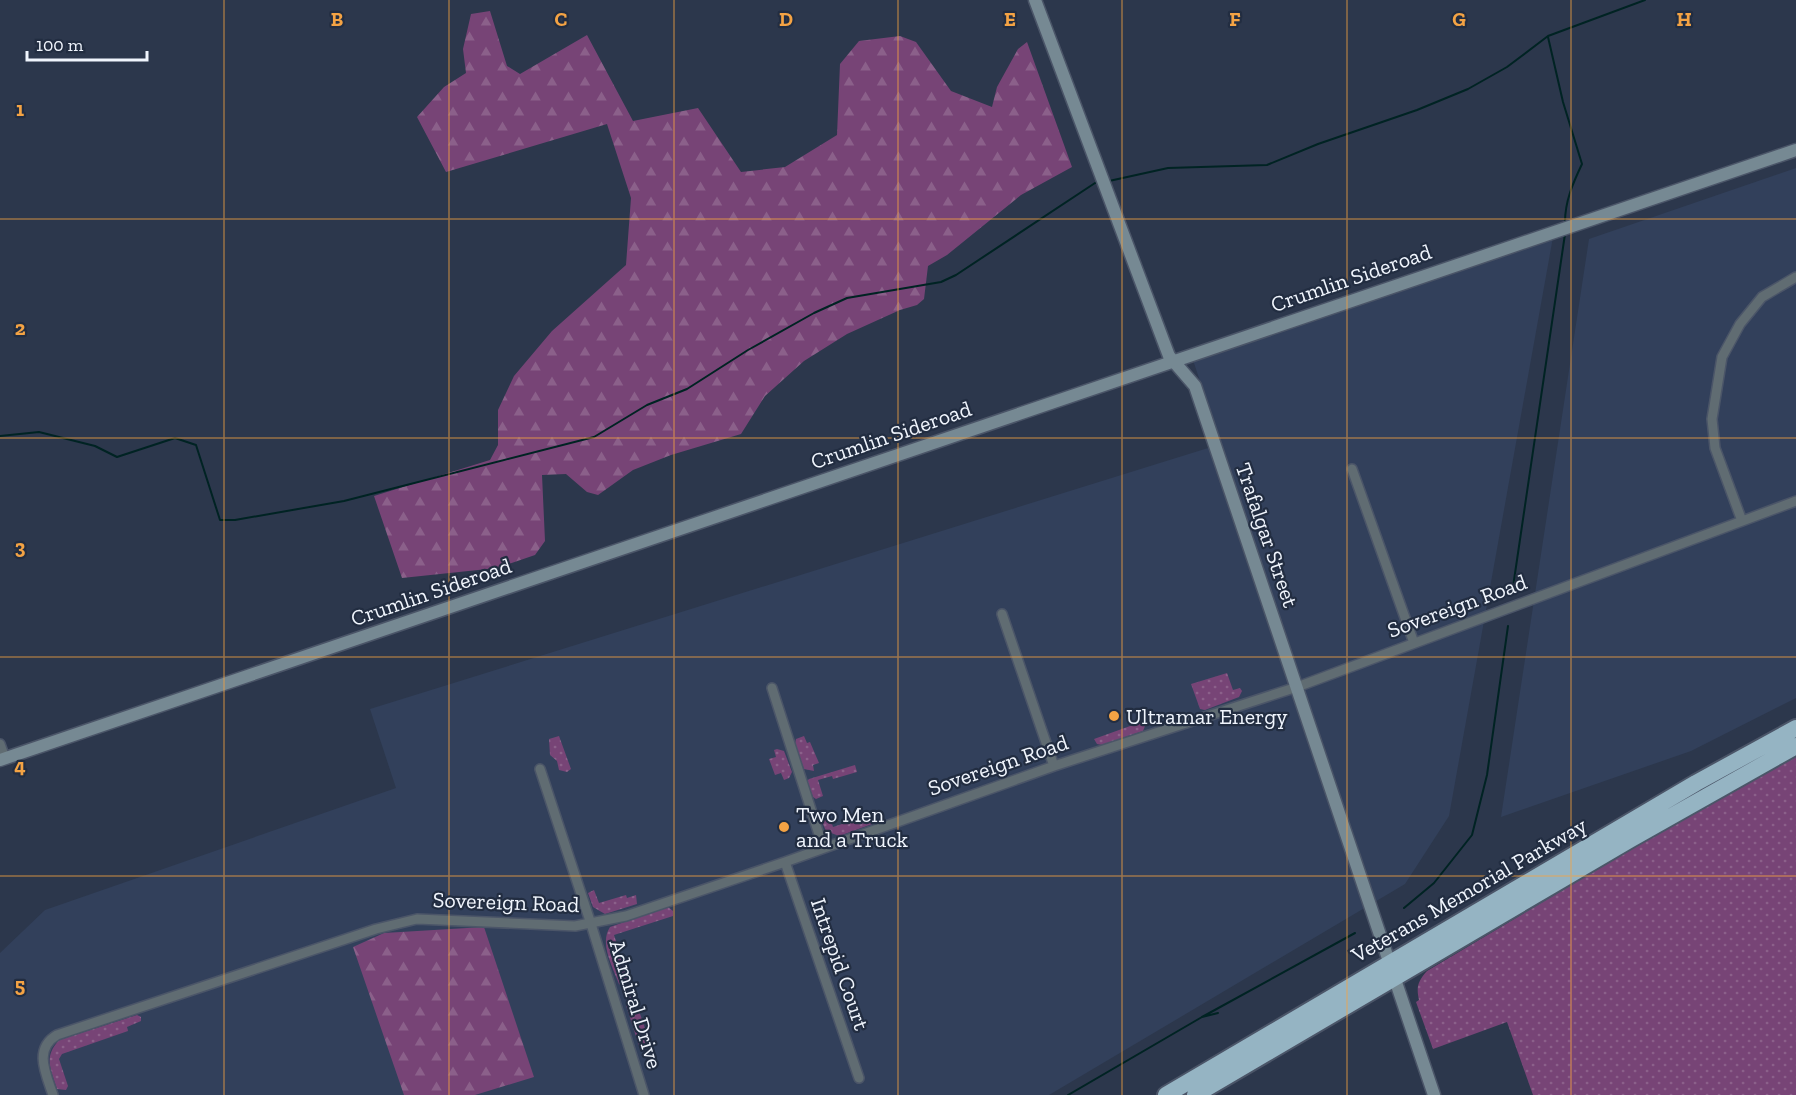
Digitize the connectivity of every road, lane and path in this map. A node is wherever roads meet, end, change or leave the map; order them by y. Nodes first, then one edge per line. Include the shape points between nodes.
1 (1035, 0) edge
2 (1796, 150) edge
3 (1796, 277) edge
4 (1173, 362) junction
5 (1352, 469) dead end
6 (1796, 501) edge
7 (1742, 521) junction
8 (1002, 614) dead end
9 (1414, 643) junction
10 (1297, 687) junction
11 (772, 688) dead end
12 (1796, 728) edge
13 (0, 744) edge
14 (1796, 746) edge
15 (3, 759) edge
16 (1054, 766) junction
17 (540, 769) dead end
18 (824, 847) junction
19 (784, 862) junction
20 (591, 924) junction
21 (1393, 971) junction
22 (859, 1078) dead end
23 (53, 1095) edge
24 (644, 1095) edge
25 (1166, 1095) edge
26 (1195, 1095) edge
27 (1434, 1095) edge

1 - 4 street, Trafalgar Street
2 - 4 street, Crumlin Sideroad
3 - 7 street via 1762,297 1740,324 1722,357 1712,419 1715,448
4 - 10 street, Trafalgar Street via 1195,386
4 - 15 street, Crumlin Sideroad
5 - 9 street
6 - 7 street, Sovereign Road
7 - 9 street, Sovereign Road
8 - 16 street
9 - 10 street, Sovereign Road
10 - 16 street, Sovereign Road
10 - 21 street, Trafalgar Street
11 - 18 street
12 - 21 highway, Veterans Memorial Parkway via 1696,783
13 - 15 street
14 - 21 highway, Veterans Memorial Parkway
16 - 18 street, Sovereign Road
17 - 20 street, Admiral Drive
18 - 19 street, Sovereign Road
19 - 20 street, Sovereign Road via 626,916
19 - 22 street, Intrepid Court
20 - 23 street, Sovereign Road via 417,919 376,929 55,1036 45,1046 42,1057
20 - 24 street, Admiral Drive
21 - 25 highway, Veterans Memorial Parkway
21 - 26 highway, Veterans Memorial Parkway
21 - 27 street, Trafalgar Street

